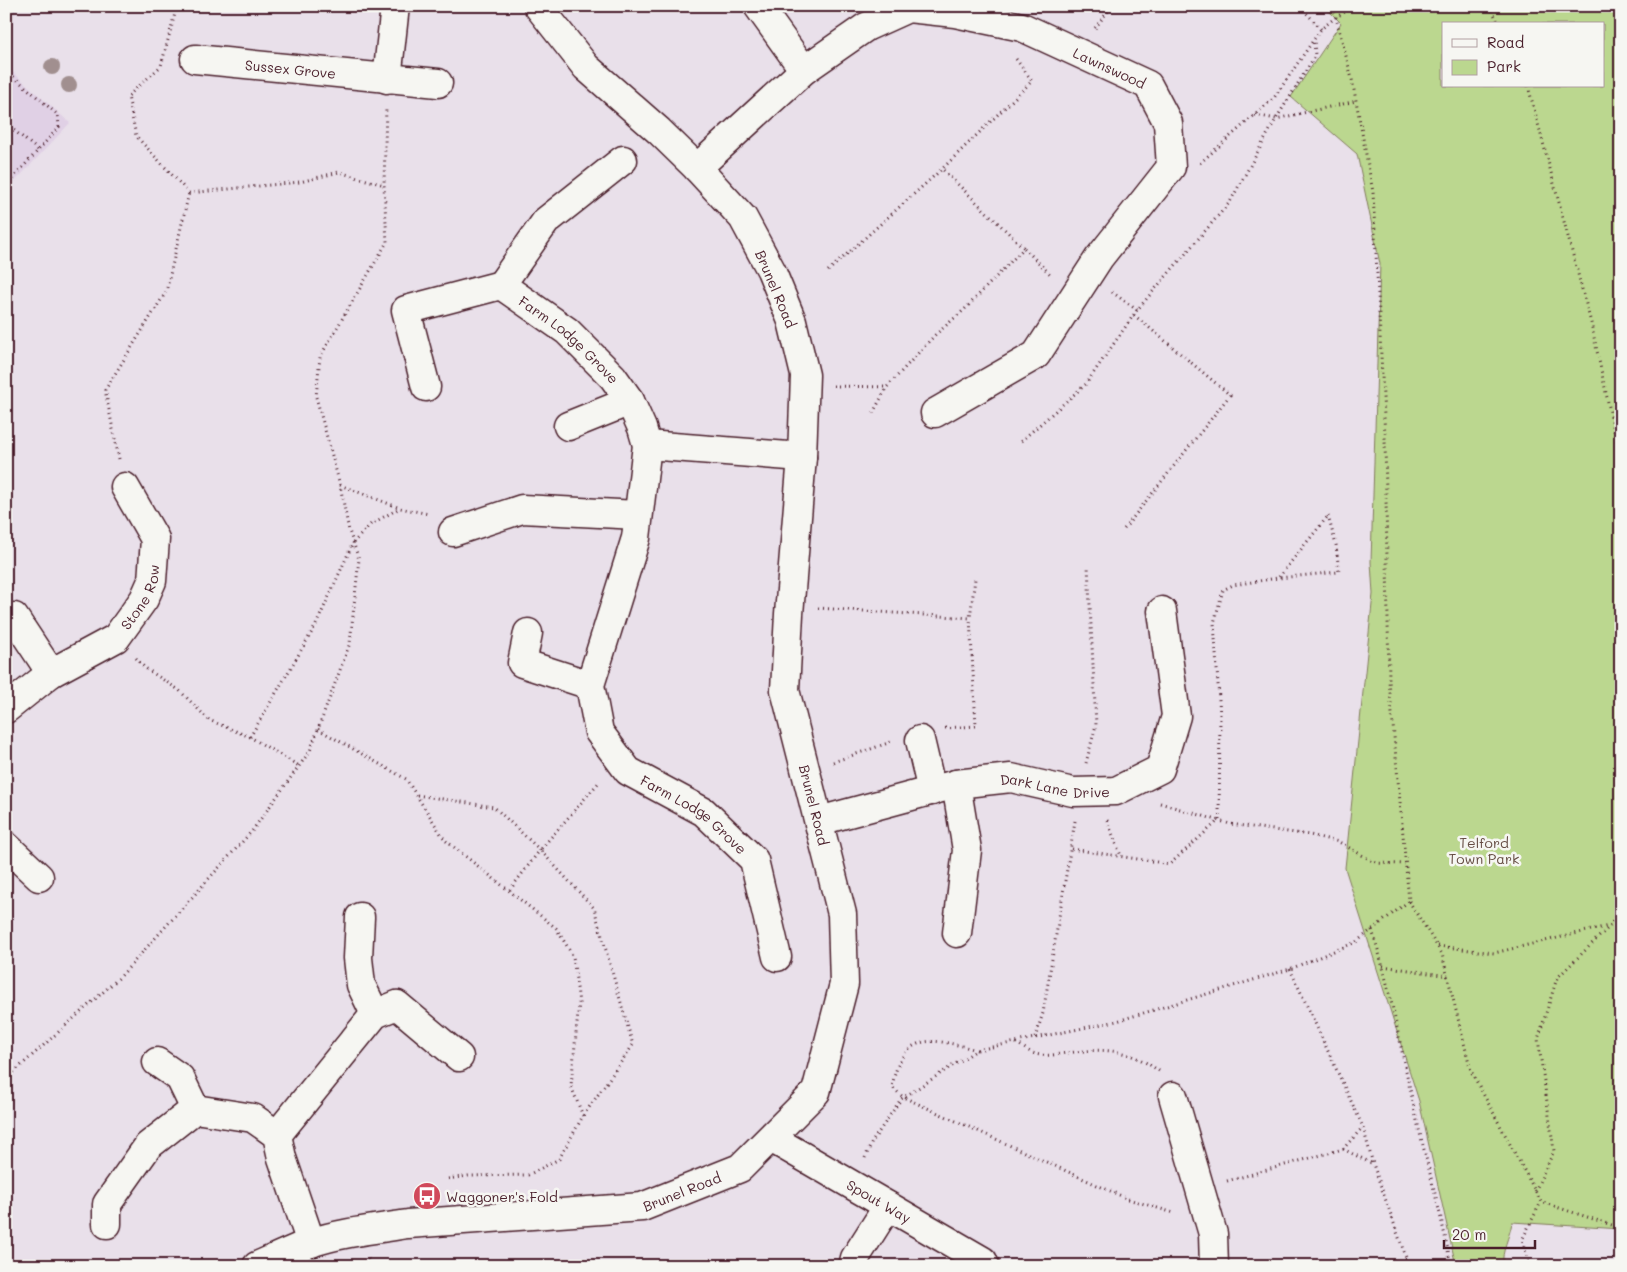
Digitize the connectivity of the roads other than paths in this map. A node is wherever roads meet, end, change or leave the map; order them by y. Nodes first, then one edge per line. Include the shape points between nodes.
1 (395, 6) edge
2 (538, 6) edge
3 (758, 6) edge
4 (1013, 19) edge
5 (195, 59) dead end
6 (804, 70) junction
7 (387, 79) junction
8 (438, 83) dead end
9 (623, 160) dead end
10 (697, 168) junction
11 (501, 284) junction
12 (426, 388) dead end
13 (630, 401) junction
14 (935, 413) dead end
15 (568, 426) dead end
16 (647, 445) junction
17 (802, 457) junction
18 (125, 487) road end
19 (638, 515) junction
20 (453, 532) road end
21 (1162, 611) dead end
22 (14, 617) dead end
23 (528, 633) dead end
24 (52, 673) junction
25 (590, 685) junction
26 (6, 709) edge
27 (920, 740) dead end
28 (944, 788) junction
29 (819, 821) junction
30 (6, 846) edge
31 (39, 877) dead end
32 (360, 917) dead end
33 (957, 933) dead end
34 (777, 957) dead end
35 (375, 1014) junction
36 (459, 1057) dead end
37 (157, 1062) dead end
38 (1173, 1096) road end
39 (195, 1109) junction
40 (277, 1135) junction
41 (771, 1138) junction
42 (888, 1206) junction
43 (107, 1224) dead end
44 (311, 1243) junction
45 (257, 1266) edge
46 (853, 1266) edge
47 (985, 1266) edge
48 (1214, 1266) edge

1 - 7 street
2 - 10 street, Brunel Road via 586,67
3 - 6 street
4 - 6 street, Lawnswood via 908,8 866,27
4 - 14 street, Lawnswood via 1022,27 1148,85 1168,123 1172,167 1099,258 1036,354
5 - 7 street, Sussex Grove
6 - 10 street, Lawnswood
7 - 8 street, Sussex Grove
9 - 11 street via 546,221
10 - 17 street, Brunel Road via 743,218 771,270 792,321 805,375
11 - 12 street via 406,310
11 - 13 street, Farm Lodge Grove via 567,331 613,377
13 - 15 street, Farm Lodge Grove
13 - 16 street, Farm Lodge Grove
16 - 17 street
16 - 19 street, Farm Lodge Grove
17 - 29 street, Brunel Road via 785,690
18 - 24 street, Stone Row via 155,540 152,581 144,599 116,638
19 - 20 street via 522,509
19 - 25 street, Farm Lodge Grove via 636,538
21 - 28 street, Dark Lane Drive via 1176,716 1160,769 1100,791 1073,792 1011,778
22 - 24 street
23 - 25 street via 522,663
24 - 26 street, Stone Row
25 - 34 street, Farm Lodge Grove via 599,732 628,771 704,812 754,860
27 - 28 street
28 - 29 street, Dark Lane Drive
28 - 33 street via 967,850
29 - 41 street, Brunel Road via 842,914 844,984 816,1092
30 - 31 street
32 - 35 street via 360,985
35 - 36 street via 397,1005
35 - 40 street
37 - 39 street via 180,1078
38 - 48 street via 1213,1234
39 - 40 street via 254,1118
39 - 43 street via 148,1146 107,1204
40 - 44 street
41 - 42 street, Spout Way
41 - 44 street, Brunel Road via 740,1168 642,1207 408,1224 354,1232
42 - 46 street
42 - 47 street, Spout Way
44 - 45 street, Brunel Road

